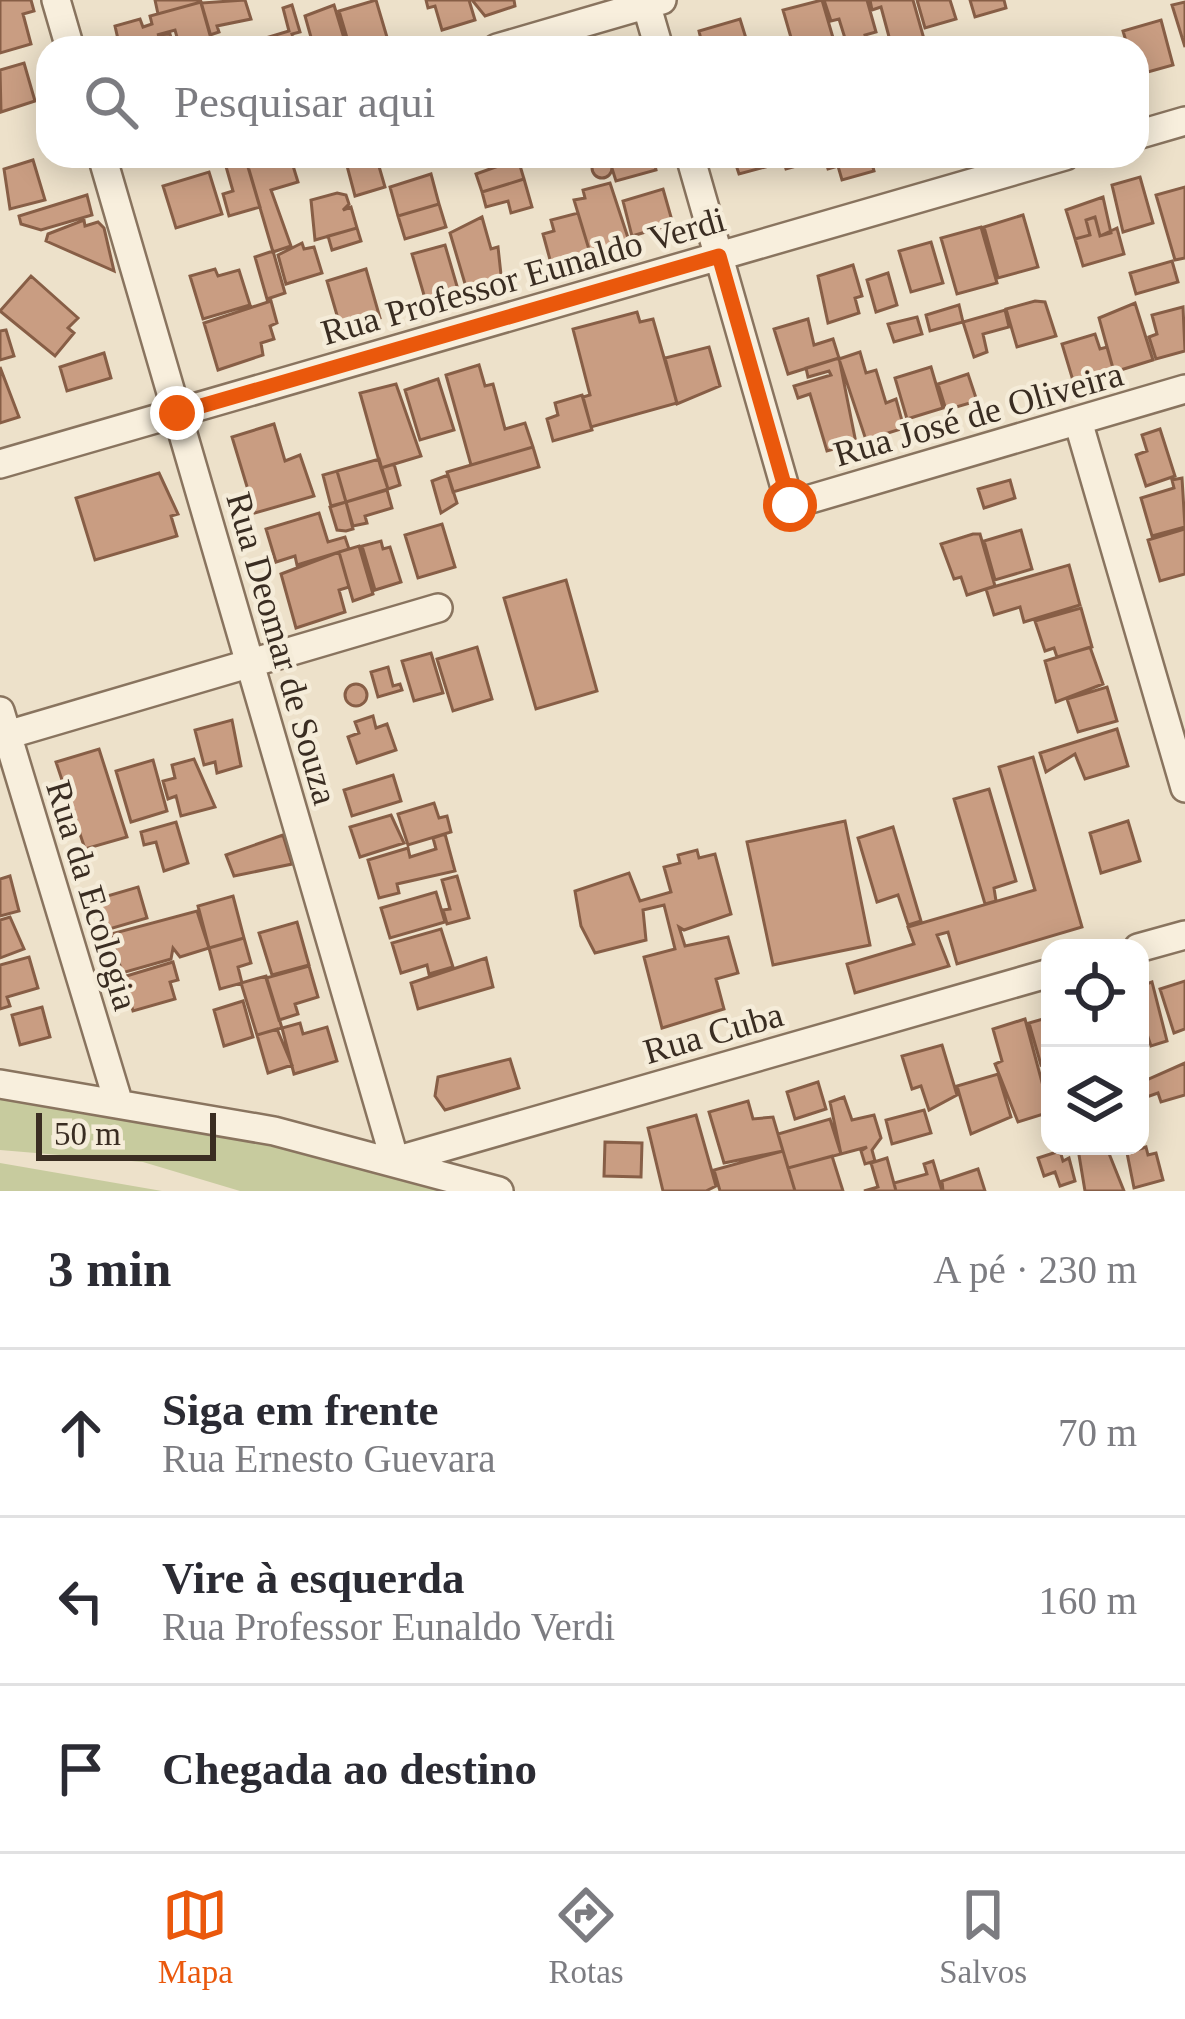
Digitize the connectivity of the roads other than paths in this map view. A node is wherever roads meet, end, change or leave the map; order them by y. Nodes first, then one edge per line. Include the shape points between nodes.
1 (56, 0) edge
2 (651, 2) edge
3 (66, 36) edge
4 (537, 36) edge
5 (657, 36) edge
6 (1185, 122) edge
7 (1149, 132) edge
8 (114, 168) edge
9 (693, 168) edge
10 (1023, 168) edge
11 (719, 256) junction
12 (1185, 389) edge
13 (177, 413) junction
14 (1078, 421) junction
15 (0, 464) edge
16 (438, 608) dead end
17 (250, 663) junction
18 (2, 727) edge
19 (1185, 788) edge
20 (1185, 934) edge
21 (1149, 945) edge
22 (1041, 976) edge
23 (0, 1084) edge
24 (118, 1101) junction
25 (395, 1161) junction
26 (499, 1191) edge

1 - 3 street
2 - 4 street
2 - 5 street
6 - 7 street
8 - 13 street, Rua Deomar de Souza
9 - 11 street
10 - 11 street, Rua Professor Eunaldo Verdi
11 - 13 street, Rua Professor Eunaldo Verdi
11 - 14 street, Rua José de Oliveira via 790,505
12 - 14 street, Rua José de Oliveira
13 - 15 street, Rua Professor Eunaldo Verdi
13 - 17 street, Rua Deomar de Souza
14 - 19 street
16 - 17 street
17 - 18 street
17 - 25 street, Rua Deomar de Souza
18 - 24 street, Rua da Ecologia
20 - 21 street
22 - 25 street, Rua Cuba
23 - 24 street
24 - 25 street
25 - 26 street

